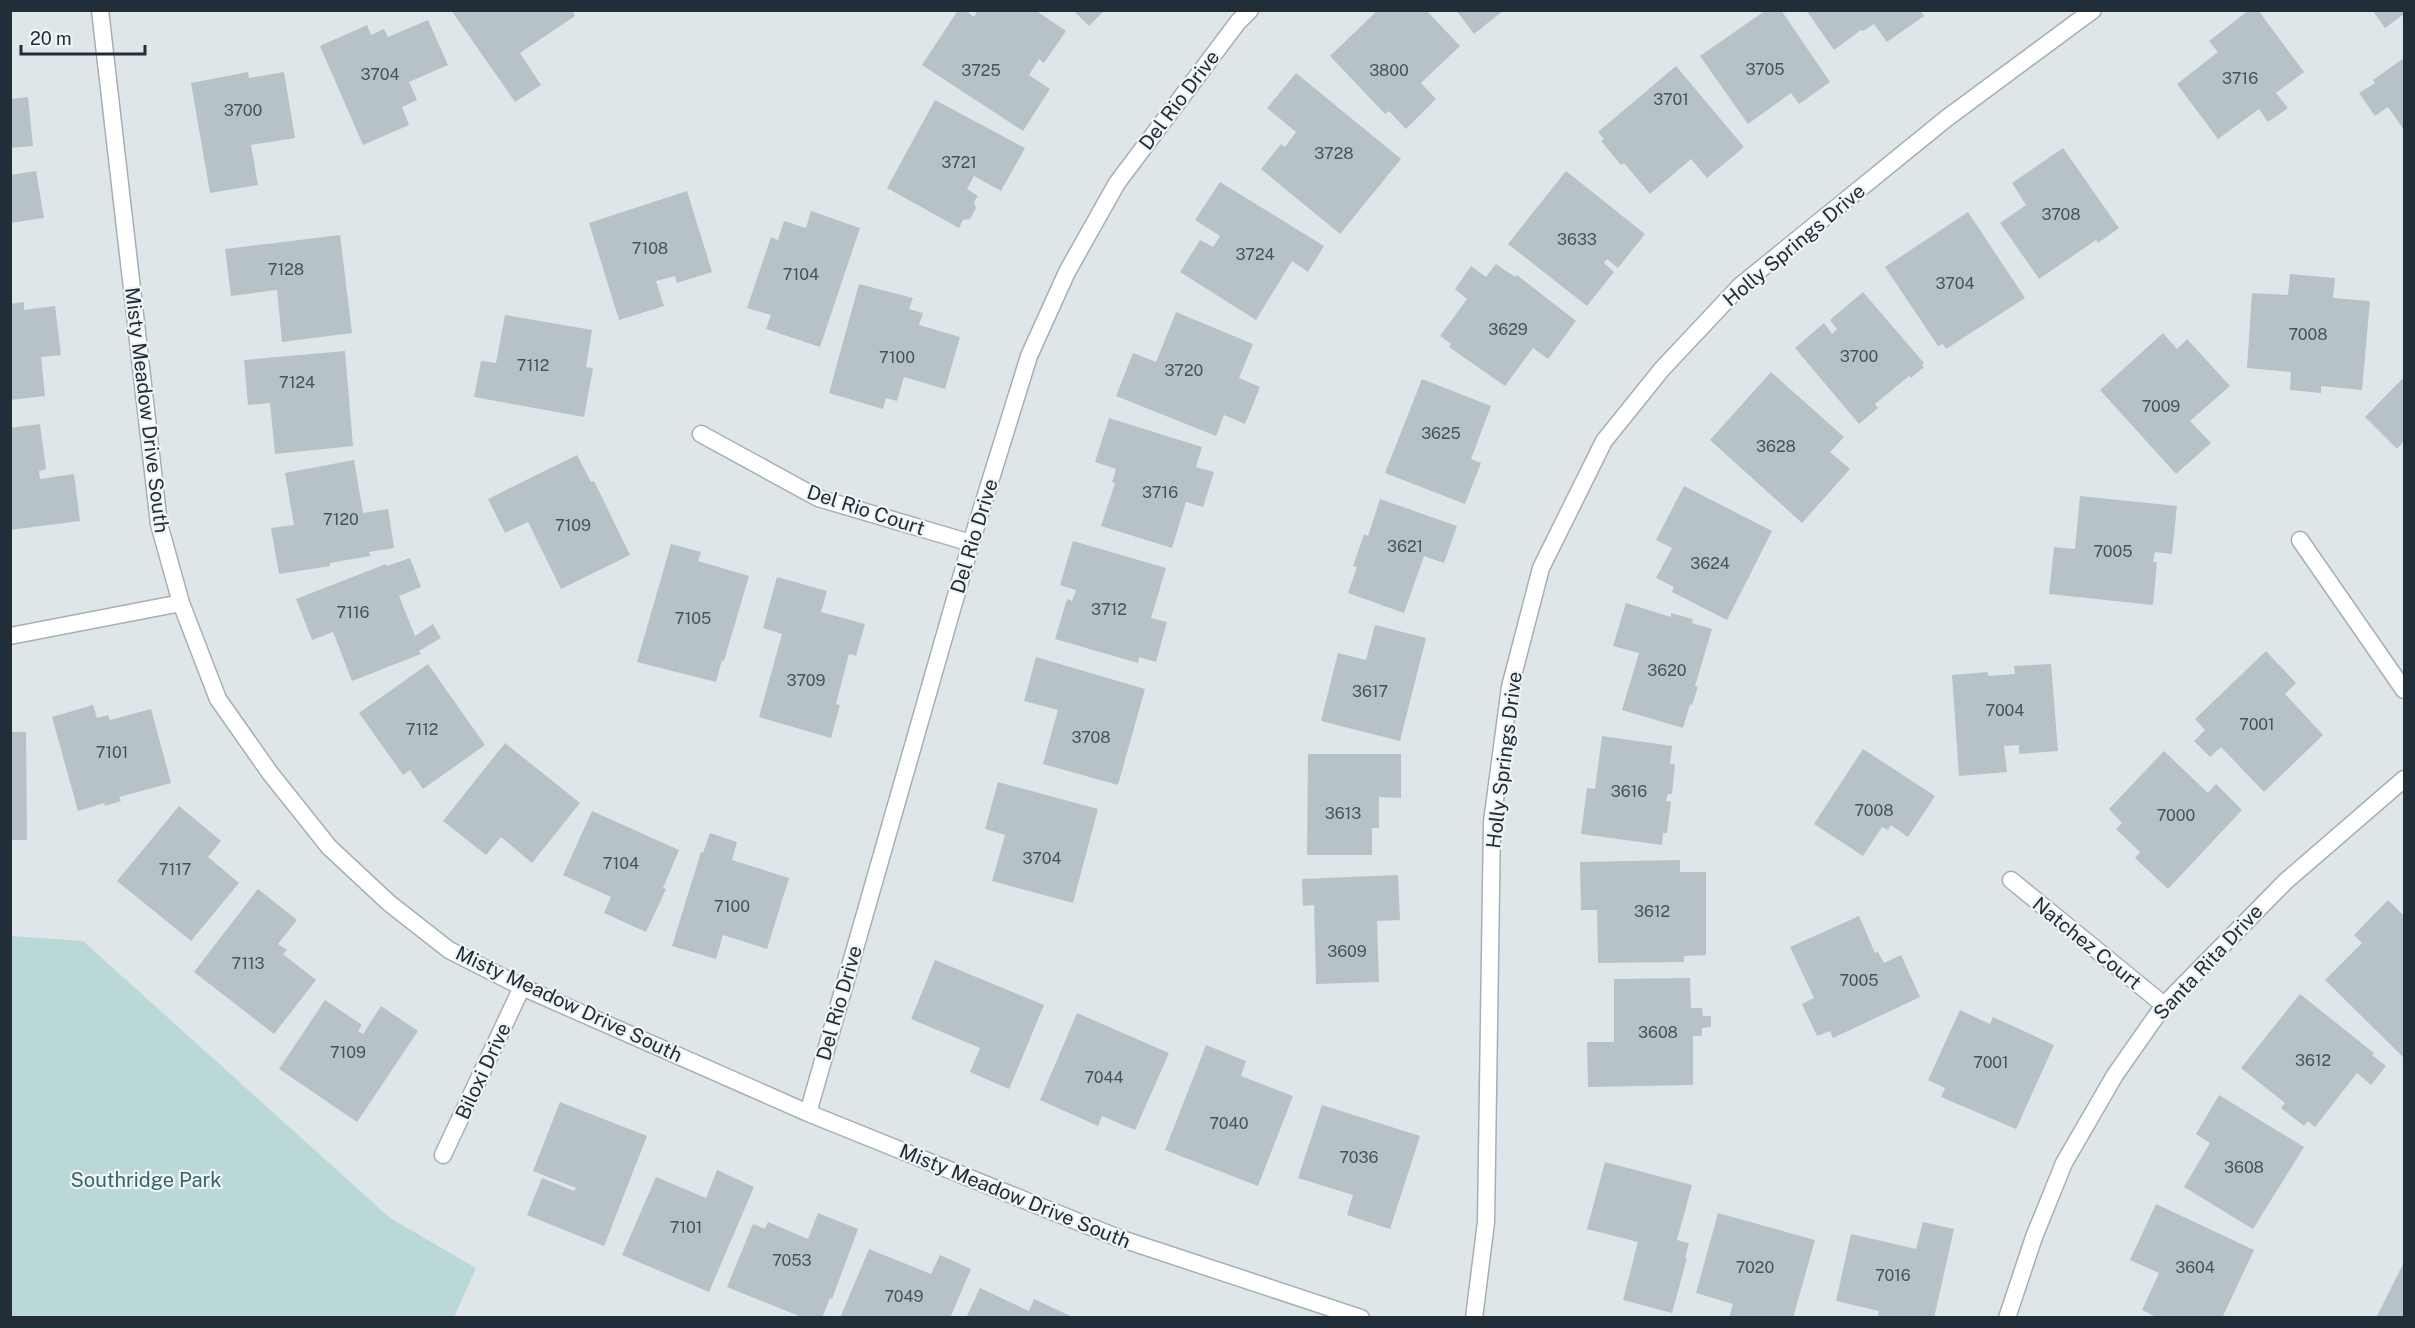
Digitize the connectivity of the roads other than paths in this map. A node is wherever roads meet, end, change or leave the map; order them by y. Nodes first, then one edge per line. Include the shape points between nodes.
1 (1250, 10) edge
2 (2092, 10) edge
3 (104, 11) edge
4 (700, 434) dead end
5 (2300, 540) dead end
6 (971, 543) junction
7 (181, 603) junction
8 (10, 636) edge
9 (2404, 690) edge
10 (2404, 779) edge
11 (2011, 880) dead end
12 (522, 987) junction
13 (2164, 1005) junction
14 (808, 1113) junction
15 (443, 1155) dead end
16 (1361, 1317) edge
17 (1474, 1317) edge
18 (2007, 1317) edge

1 - 6 street, Del Rio Drive via 1117,183 1067,272 1029,356
2 - 17 street, Holly Springs Drive via 1947,117 1740,286 1662,369 1604,441 1541,568 1510,687 1492,822 1486,1222
3 - 7 street, Misty Meadow Drive South via 159,524
4 - 6 street, Del Rio Court via 818,498
5 - 9 street
6 - 14 street, Del Rio Drive
7 - 8 street
7 - 12 street, Misty Meadow Drive South via 218,699 329,847 389,903 449,950
10 - 13 street, Santa Rita Drive via 2286,881
11 - 13 street, Natchez Court
12 - 14 street, Misty Meadow Drive South
12 - 15 street, Biloxi Drive
13 - 18 street, Santa Rita Drive via 2115,1075 2064,1163
14 - 16 street, Misty Meadow Drive South via 1116,1237

